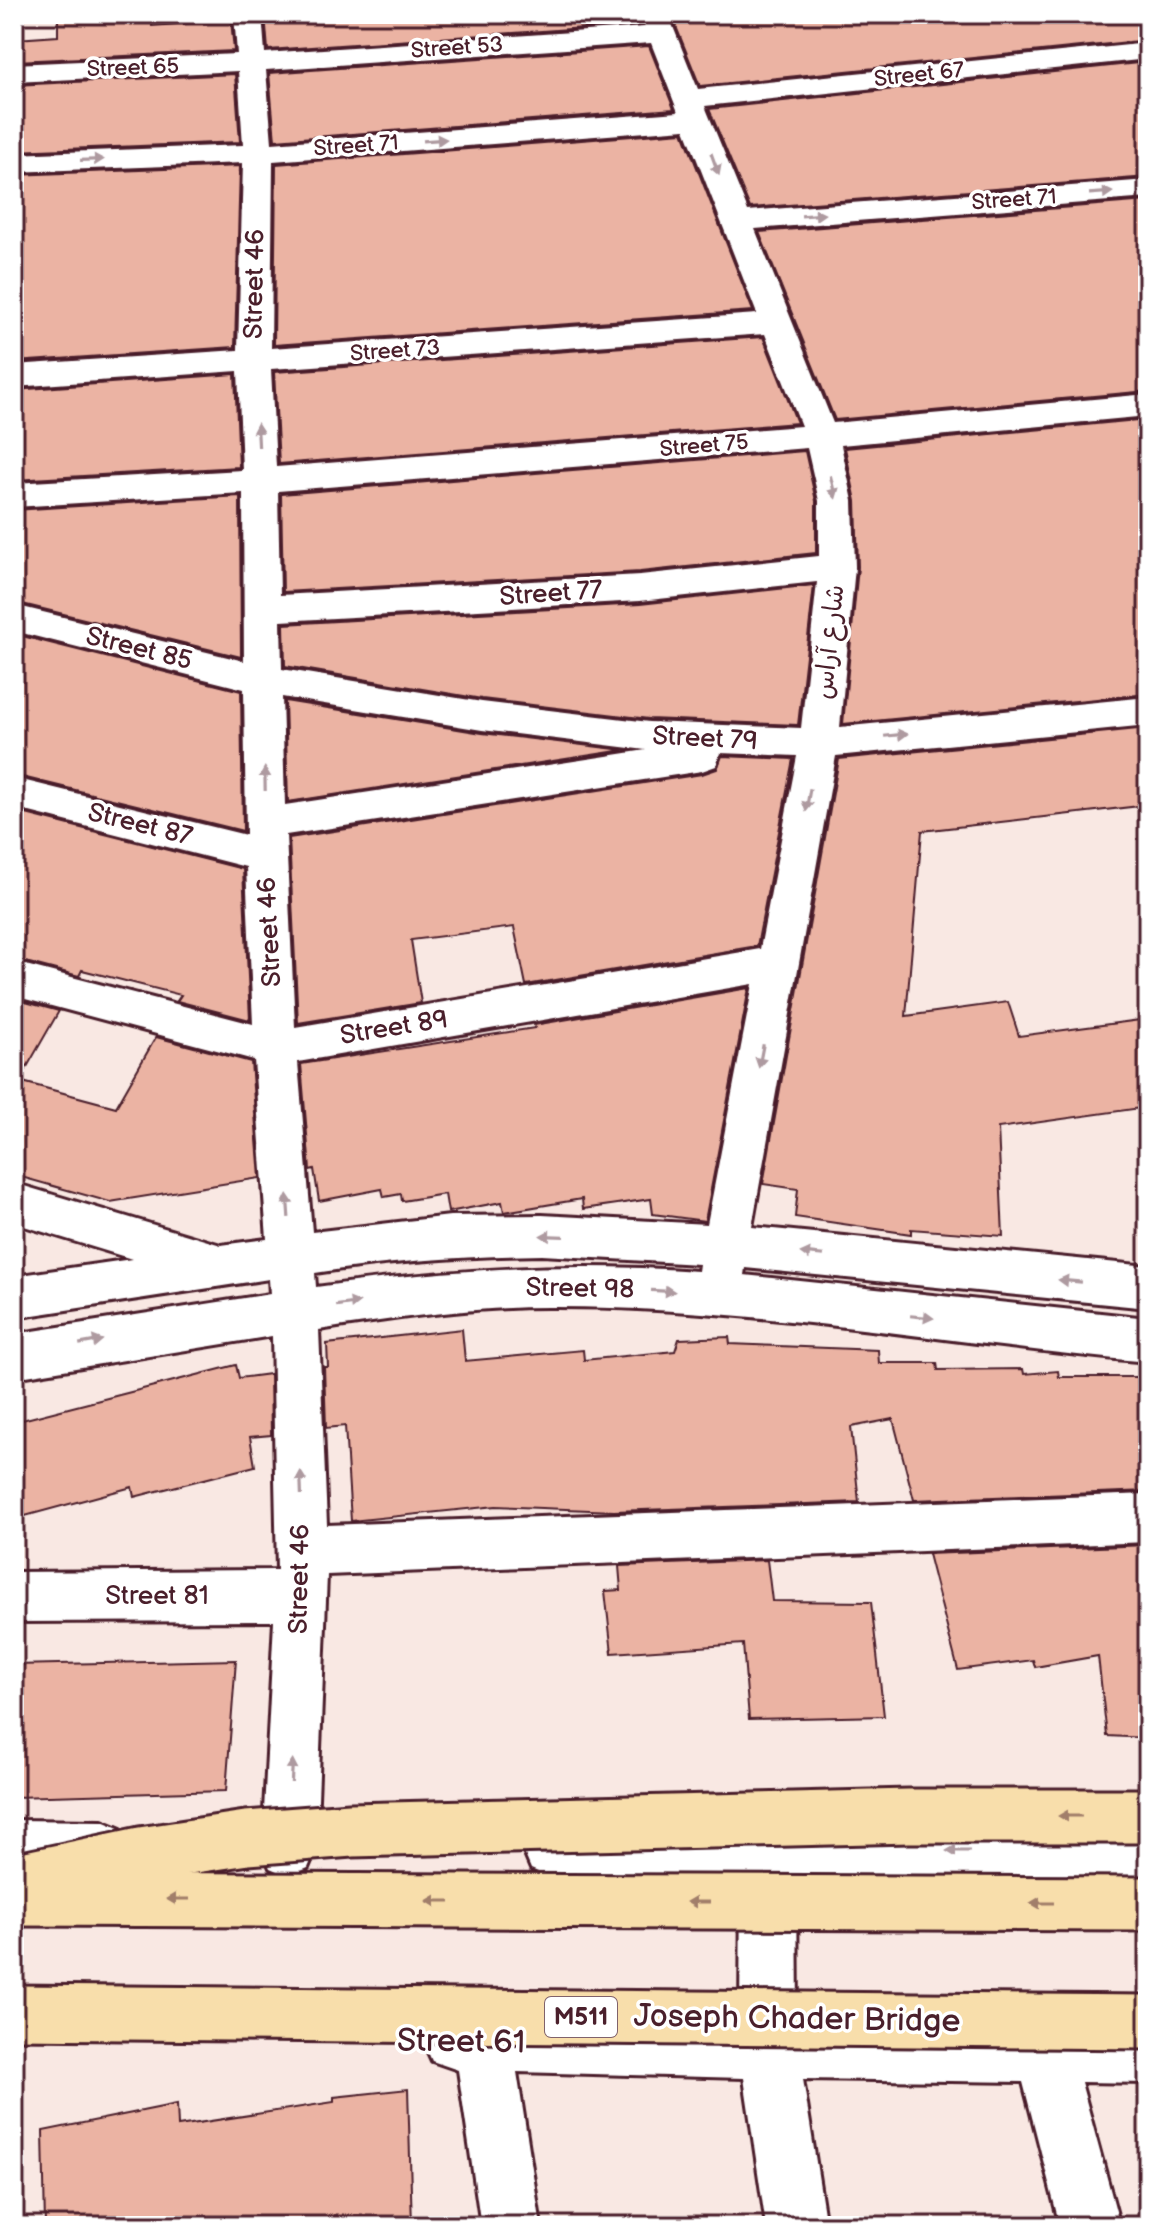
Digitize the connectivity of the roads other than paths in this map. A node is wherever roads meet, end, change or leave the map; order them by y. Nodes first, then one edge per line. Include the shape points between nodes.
1 (248, 14) edge
2 (658, 24) edge
3 (1148, 51) edge
4 (252, 62) junction
5 (14, 73) edge
6 (694, 109) junction
7 (258, 153) junction
8 (14, 163) edge
9 (1148, 189) edge
10 (736, 221) junction
11 (776, 323) junction
12 (254, 362) junction
13 (14, 376) edge
14 (1148, 405) edge
15 (822, 437) junction
16 (260, 482) junction
17 (14, 495) edge
18 (837, 567) junction
19 (263, 609) junction
20 (14, 618) edge
21 (264, 680) junction
22 (1148, 711) edge
23 (801, 743) junction
24 (14, 793) edge
25 (266, 839) junction
26 (779, 963) junction
27 (14, 979) edge
28 (275, 1048) junction
29 (14, 1203) edge
30 (724, 1245) junction
31 (291, 1254) junction
32 (221, 1265) junction
33 (1148, 1287) edge
34 (717, 1294) junction
35 (14, 1297) edge
36 (295, 1312) junction
37 (1148, 1340) edge
38 (14, 1356) edge
39 (1148, 1518) edge
40 (302, 1573) junction
41 (14, 1597) edge
42 (1148, 1816) edge
43 (14, 1847) edge
44 (289, 1849) junction
45 (769, 1851) junction
46 (1148, 1851) edge
47 (14, 1881) edge
48 (14, 1899) edge
49 (1148, 1904) edge
50 (14, 2012) edge
51 (1148, 2022) edge
52 (14, 2032) edge
53 (483, 2042) junction
54 (769, 2050) junction
55 (1044, 2052) junction
56 (1148, 2054) edge
57 (511, 2226) edge
58 (796, 2226) edge
59 (1090, 2226) edge

1 - 4 street, Street 46
2 - 4 street, Street 53
2 - 6 street, شارع آراس
3 - 6 street, Street 67
4 - 5 street, Street 65
4 - 7 street, Street 46
7 -> 6 street, Street 71
6 -> 10 street, شارع آراس
8 -> 7 street, Street 71
7 - 12 street, Street 46
10 -> 9 street, Street 71
10 - 11 street, شارع آراس
11 - 12 street, Street 73
11 - 15 street, شارع آراس
12 - 13 street, Street 73
16 -> 12 street, Street 46
14 - 15 street, Street 75
15 - 16 street, Street 75
15 -> 18 street, شارع آراس via 836,501
16 - 17 street, Street 75
16 - 19 street, Street 46
18 - 19 street, Street 77 via 640,588
18 - 23 street, شارع آراس
19 - 21 street, Street 46
20 - 21 street, Street 85
21 - 23 street, Street 79 via 570,728
25 -> 21 street, Street 46
23 -> 22 street, Street 79
23 - 25 street
23 -> 26 street, شارع آراس
24 - 25 street, Street 87
25 - 28 street, Street 46
26 - 28 street, Street 89
26 -> 30 street, شارع آراس
27 - 28 street, Street 89
31 -> 28 street, Street 46
29 - 32 street
30 -> 31 street via 542,1235 450,1236
33 -> 30 street
30 - 34 street, شارع آراس
31 - 32 street
31 - 36 street, Street 46
32 - 35 street
36 -> 34 street, Street 98 via 474,1289 581,1286
34 -> 37 street, Street 98
38 -> 36 street, Street 98
40 -> 36 street, Street 46
39 - 40 street, Street 81
40 - 41 street, Street 81
44 -> 40 street, Street 46
42 -> 47 highway, bridge via 909,1816 351,1830 232,1840
43 - 44 street
44 - 45 street
46 -> 45 street
45 - 54 street
49 -> 48 highway, bridge
50 - 51 highway, Joseph Chader Bridge / M511, bridge
52 - 53 street, Street 61
53 - 54 street, Street 61
53 - 57 street
54 - 55 street, Street 61
54 - 58 street
55 - 56 street, Street 61
55 - 59 street

